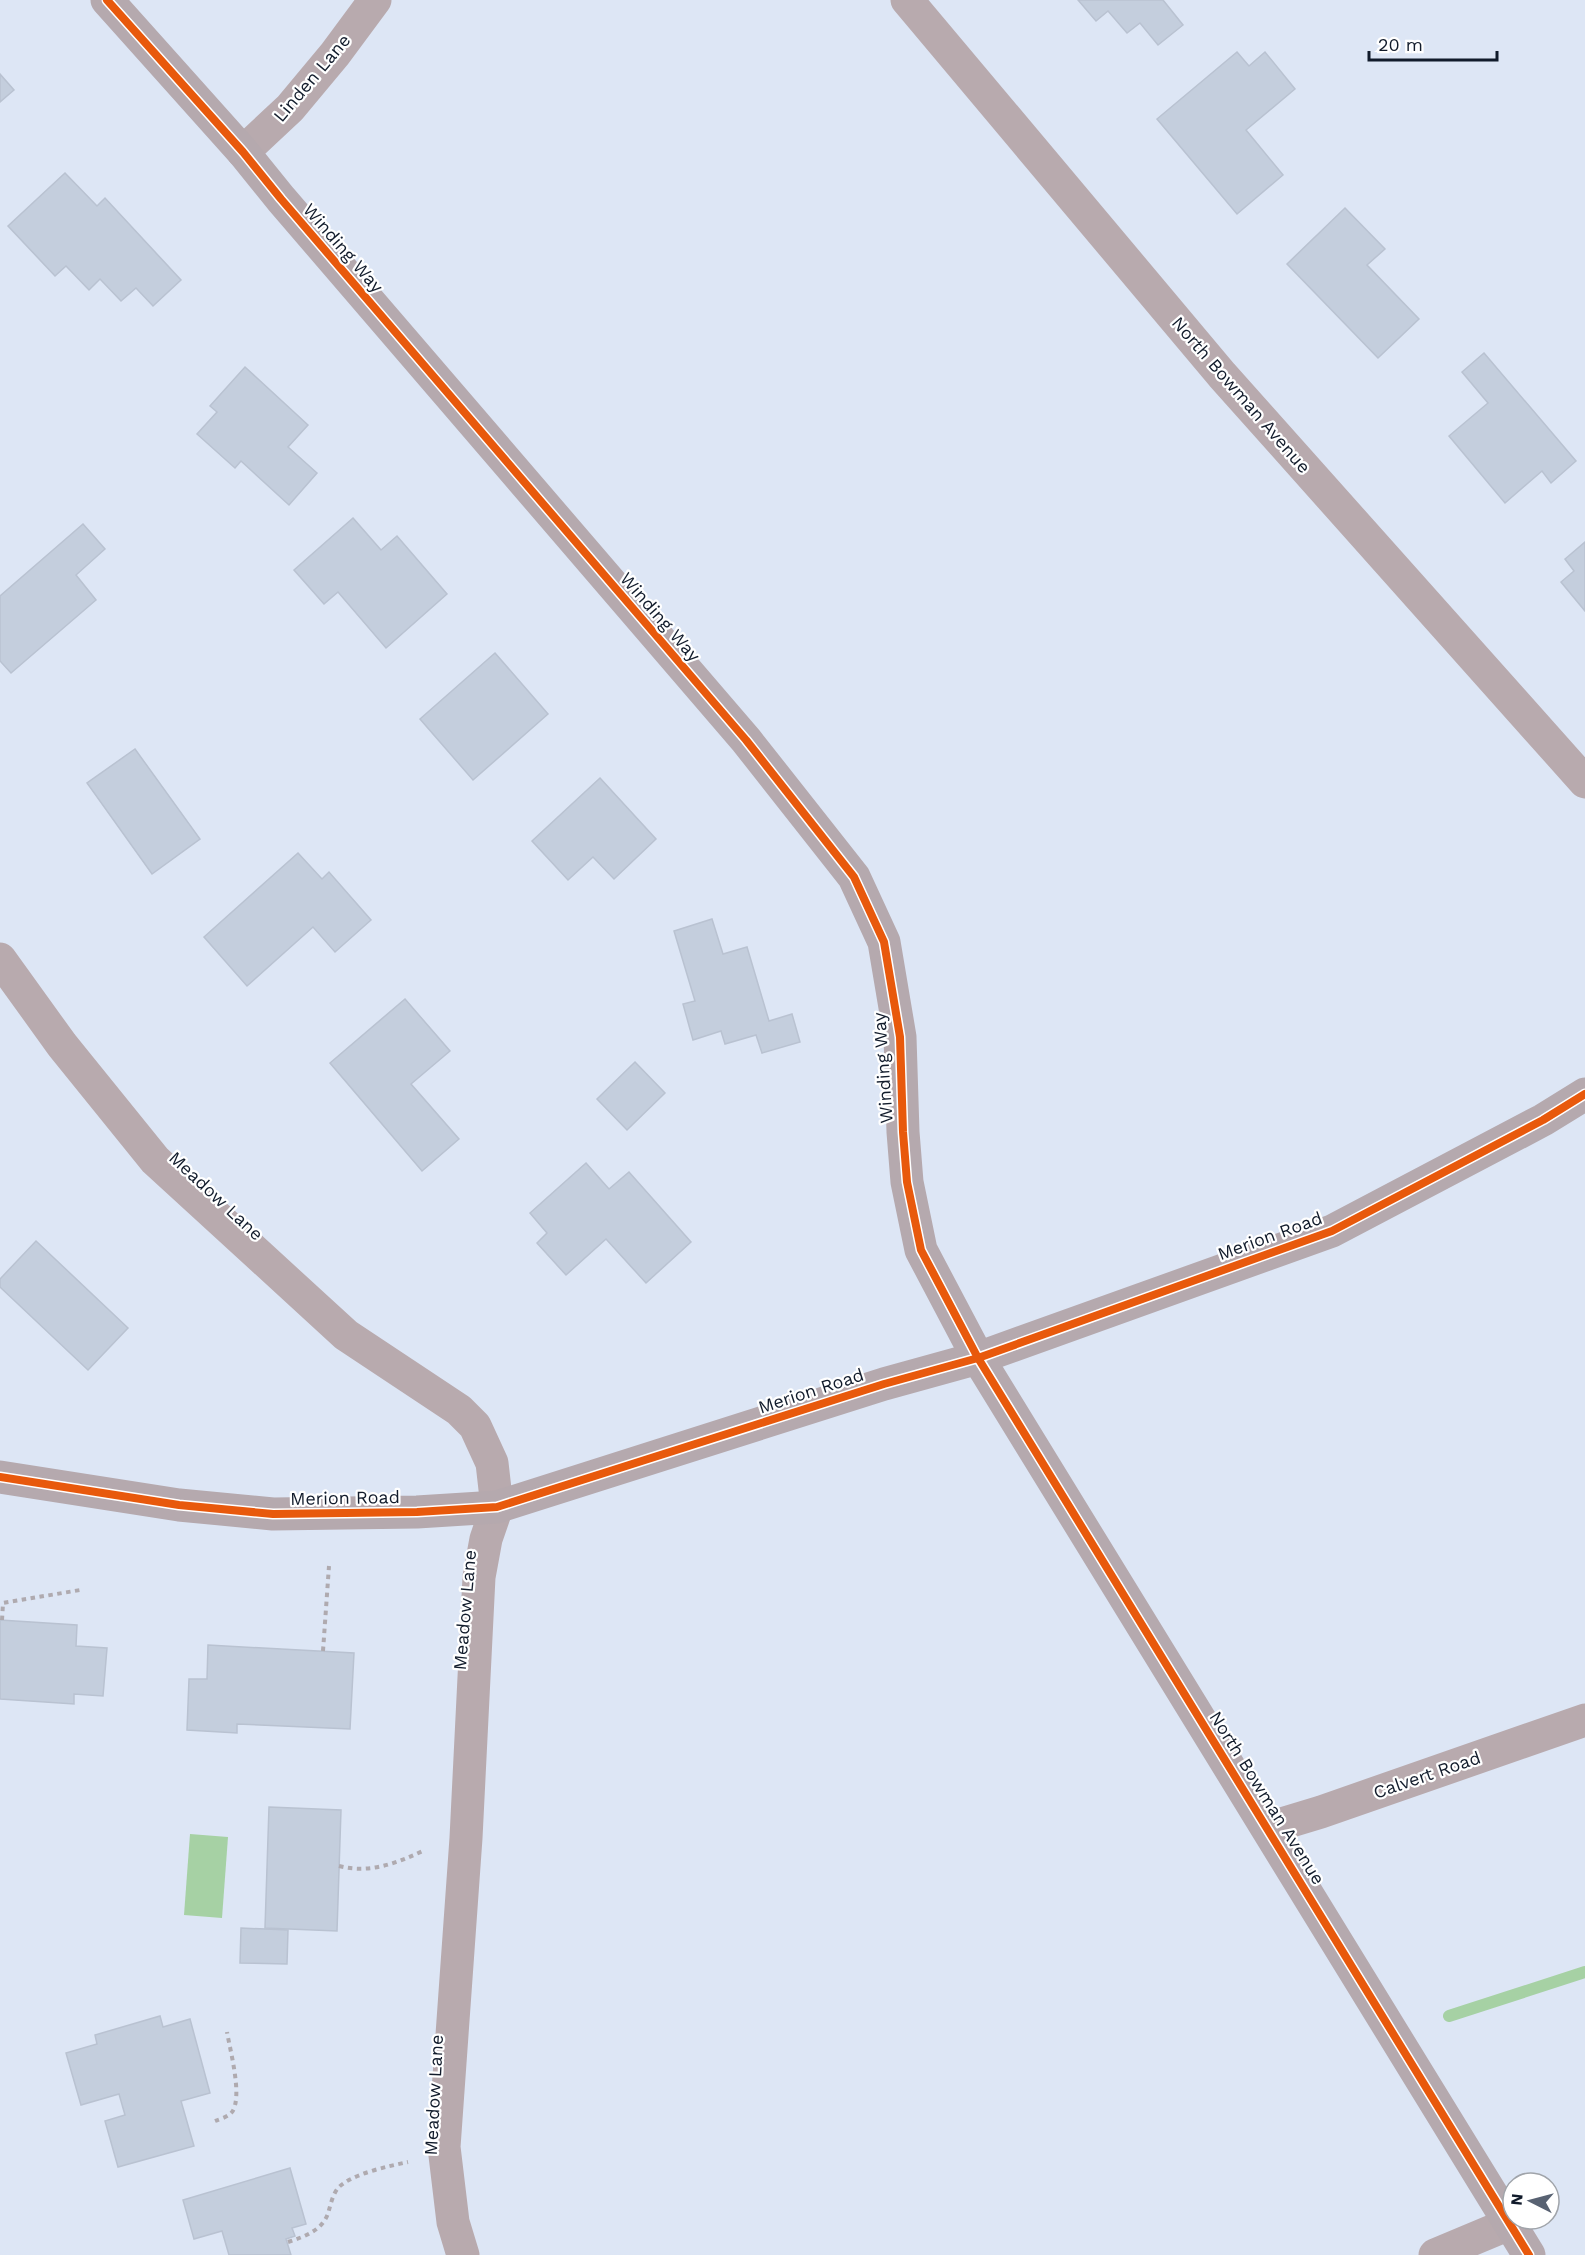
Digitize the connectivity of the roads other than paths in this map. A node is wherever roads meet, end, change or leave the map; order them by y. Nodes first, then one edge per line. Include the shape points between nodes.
1 (107, 0) edge
2 (375, 0) edge
3 (907, 0) edge
4 (243, 152) junction
5 (1585, 782) edge
6 (0, 959) edge
7 (1585, 1094) edge
8 (978, 1358) junction
9 (0, 1477) edge
10 (497, 1507) junction
11 (1585, 1720) edge
12 (1268, 1828) junction
13 (1501, 2211) edge
14 (1501, 2227) edge
15 (1514, 2231) edge
16 (463, 2255) edge
17 (1435, 2255) edge
18 (1529, 2255) edge

1 - 4 street, Winding Way
2 - 4 street, Linden Lane via 290,108
3 - 5 street, North Bowman Avenue via 1222,375
4 - 8 street, Winding Way via 746,740 854,877 884,942 900,1037 907,1182 921,1250
6 - 10 street, Meadow Lane via 62,1045 155,1160 346,1335 459,1410 475,1426 492,1463
7 - 8 street, Merion Road via 1544,1120 1332,1231
8 - 10 street, Merion Road
8 - 12 street, North Bowman Avenue
9 - 10 street, Merion Road via 179,1505 273,1514
10 - 16 street, Meadow Lane via 479,1577 444,2155 453,2222
11 - 12 street, Calvert Road
12 - 13 street, North Bowman Avenue
14 - 17 street
15 - 18 street, North Bowman Avenue

